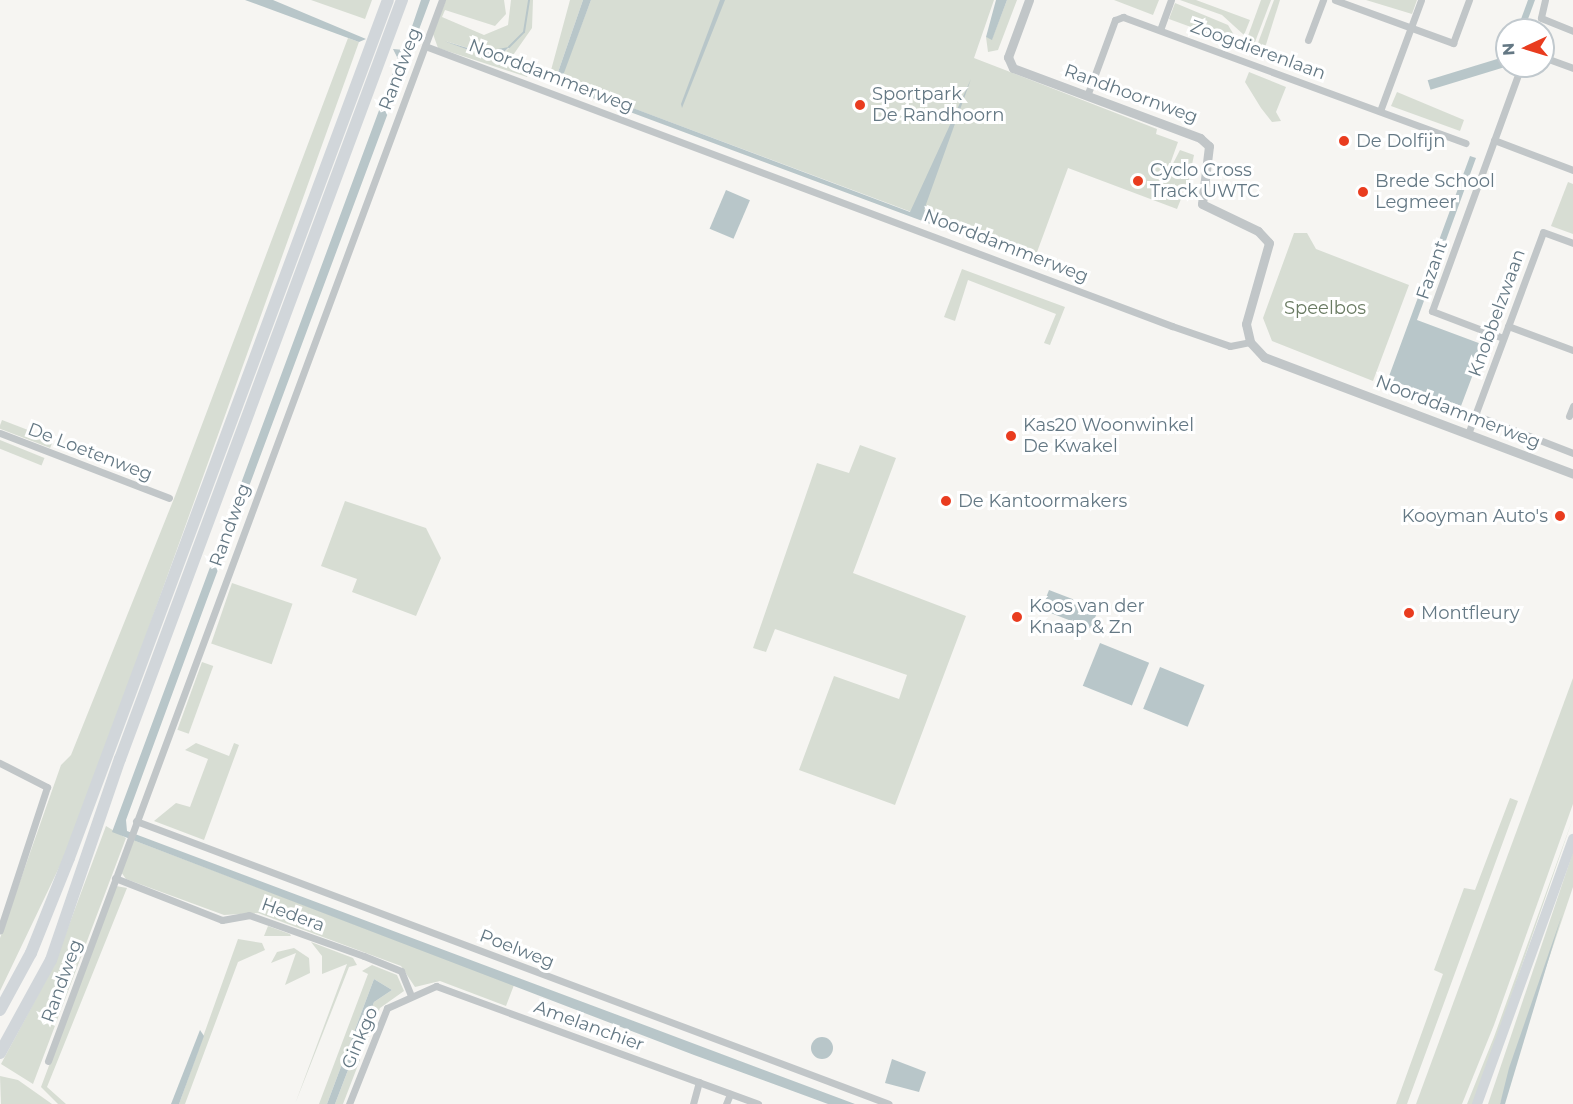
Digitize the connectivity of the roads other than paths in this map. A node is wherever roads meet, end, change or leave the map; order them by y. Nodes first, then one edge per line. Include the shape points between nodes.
1 (388, 0) edge
2 (402, 0) edge
3 (442, 0) edge
4 (1029, 0) edge
5 (1171, 0) edge
6 (1323, 0) edge
7 (1335, 0) edge
8 (1421, 0) edge
9 (1469, 0) edge
10 (1545, 0) edge
11 (1411, 27) junction
12 (1160, 30) junction
13 (1573, 31) edge
14 (1308, 40) dead end
15 (424, 46) junction
16 (1555, 61) edge
17 (1573, 68) edge
18 (1517, 78) edge
19 (1087, 96) junction
20 (1380, 111) junction
21 (1494, 141) junction
22 (1466, 143) dead end
23 (1573, 170) edge
24 (1573, 243) edge
25 (1508, 326) junction
26 (1503, 339) junction
27 (1250, 342) junction
28 (1573, 350) edge
29 (1573, 406) edge
30 (1475, 415) junction
31 (1569, 416) dead end
32 (0, 433) edge
33 (1468, 434) junction
34 (1573, 453) edge
35 (1573, 474) edge
36 (169, 498) dead end
37 (0, 763) edge
38 (135, 824) junction
39 (1573, 839) edge
40 (115, 878) junction
41 (0, 930) edge
42 (411, 996) junction
43 (0, 1010) edge
44 (0, 1053) edge
45 (48, 1061) dead end
46 (1494, 1064) junction
47 (699, 1082) junction
48 (730, 1094) junction
49 (349, 1104) edge
50 (693, 1104) edge
51 (726, 1104) edge
52 (758, 1104) edge
53 (889, 1104) edge
54 (1477, 1104) edge
55 (1485, 1104) edge

1 - 43 highway via 65,867
2 - 44 highway via 120,759 51,960
3 - 15 street, Randweg
4 - 19 street, Randhoornweg via 1010,64
5 - 12 street
6 - 14 street
7 - 11 street
8 - 11 street
9 - 11 street via 1453,43
10 - 13 street via 1541,18
11 - 20 street
12 - 19 street, Zoogdierenlaan via 1119,17
12 - 20 street, Zoogdierenlaan
15 - 27 street, Noorddammerweg via 1172,326 1230,346
15 - 38 street, Randweg
16 - 17 street
18 - 21 street, Fazant
19 - 27 street, Randhoornweg via 1200,138 1209,146 1202,204 1262,233 1270,247 1248,313
20 - 22 street, Zoogdierenlaan
21 - 23 street
21 - 26 street, Fazant via 1432,311
24 - 25 street, Knobbelzwaan via 1543,232
25 - 26 street, Knobbelzwaan
25 - 28 street
26 - 30 street, Knobbelzwaan
27 - 33 street, Noorddammerweg via 1264,357
29 - 31 street
30 - 33 street, Knobbelzwaan
30 - 34 street
32 - 36 street, De Loetenweg
33 - 35 street, Noorddammerweg
37 - 41 street via 47,787
38 - 40 street, Randweg
38 - 53 street, Poelweg
39 - 46 main road
40 - 42 street, Hedera via 222,920 249,915 364,956 401,971
40 - 45 street, Randweg
42 - 47 street, Amelanchier via 436,986
42 - 49 street, Ginkgo via 382,1016
46 - 54 main road
46 - 55 main road
47 - 48 street, Amelanchier
47 - 50 street
48 - 51 street
48 - 52 street, Amelanchier

